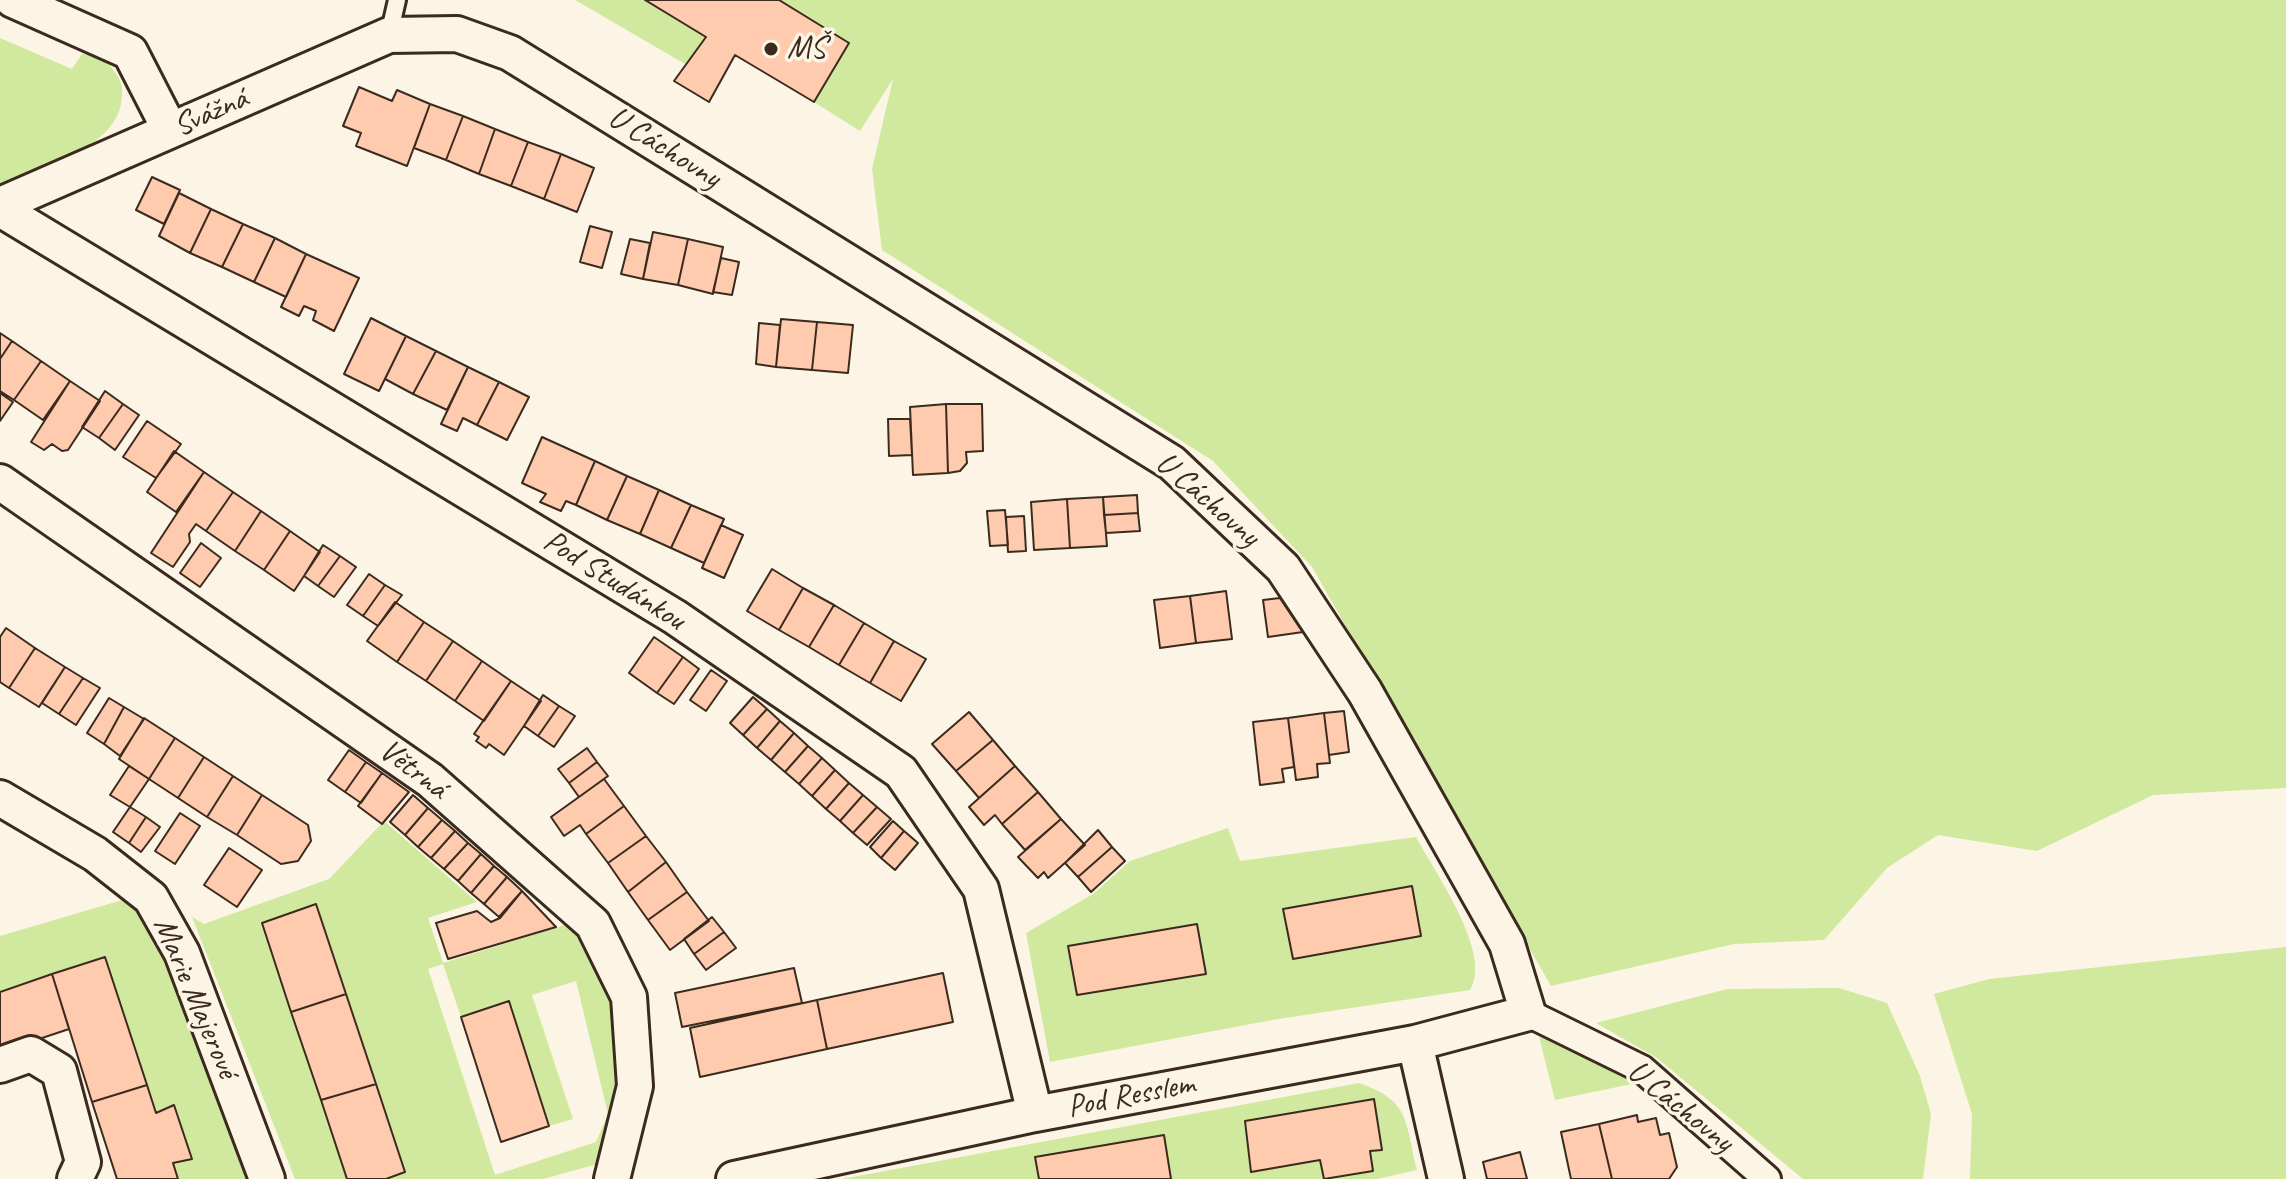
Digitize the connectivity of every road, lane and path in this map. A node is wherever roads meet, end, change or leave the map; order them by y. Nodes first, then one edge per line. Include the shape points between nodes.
1 (13, 0) edge
2 (397, 0) edge
3 (389, 35) junction
4 (170, 130) junction
5 (0, 207) edge
6 (0, 482) edge
7 (0, 798) edge
8 (1528, 1013) junction
9 (1415, 1043) junction
10 (0, 1065) edge
11 (1035, 1114) junction
12 (75, 1179) edge
13 (267, 1179) edge
14 (612, 1179) edge
15 (734, 1179) edge
16 (1446, 1179) edge
17 (1767, 1179) edge

1 - 4 street via 130,52
2 - 3 lane
3 - 4 street, Svážná
3 - 8 street, U Cáchovny via 457,34 510,53 1172,463 1283,568 1365,692 1507,944
4 - 5 street, Svážná
5 - 11 street, Pod Studánkou via 675,617 901,772 981,889
6 - 14 street, Větrná via 430,780 593,924 629,997 635,1086
7 - 13 street, Marie Majerové via 95,854 151,898 182,953
8 - 9 street, Pod Resslem
8 - 17 street, U Cáchovny via 1642,1069
9 - 11 street, Pod Resslem
9 - 16 street
10 - 12 street via 31,1054 59,1071 83,1162
11 - 15 street, Pod Resslem

